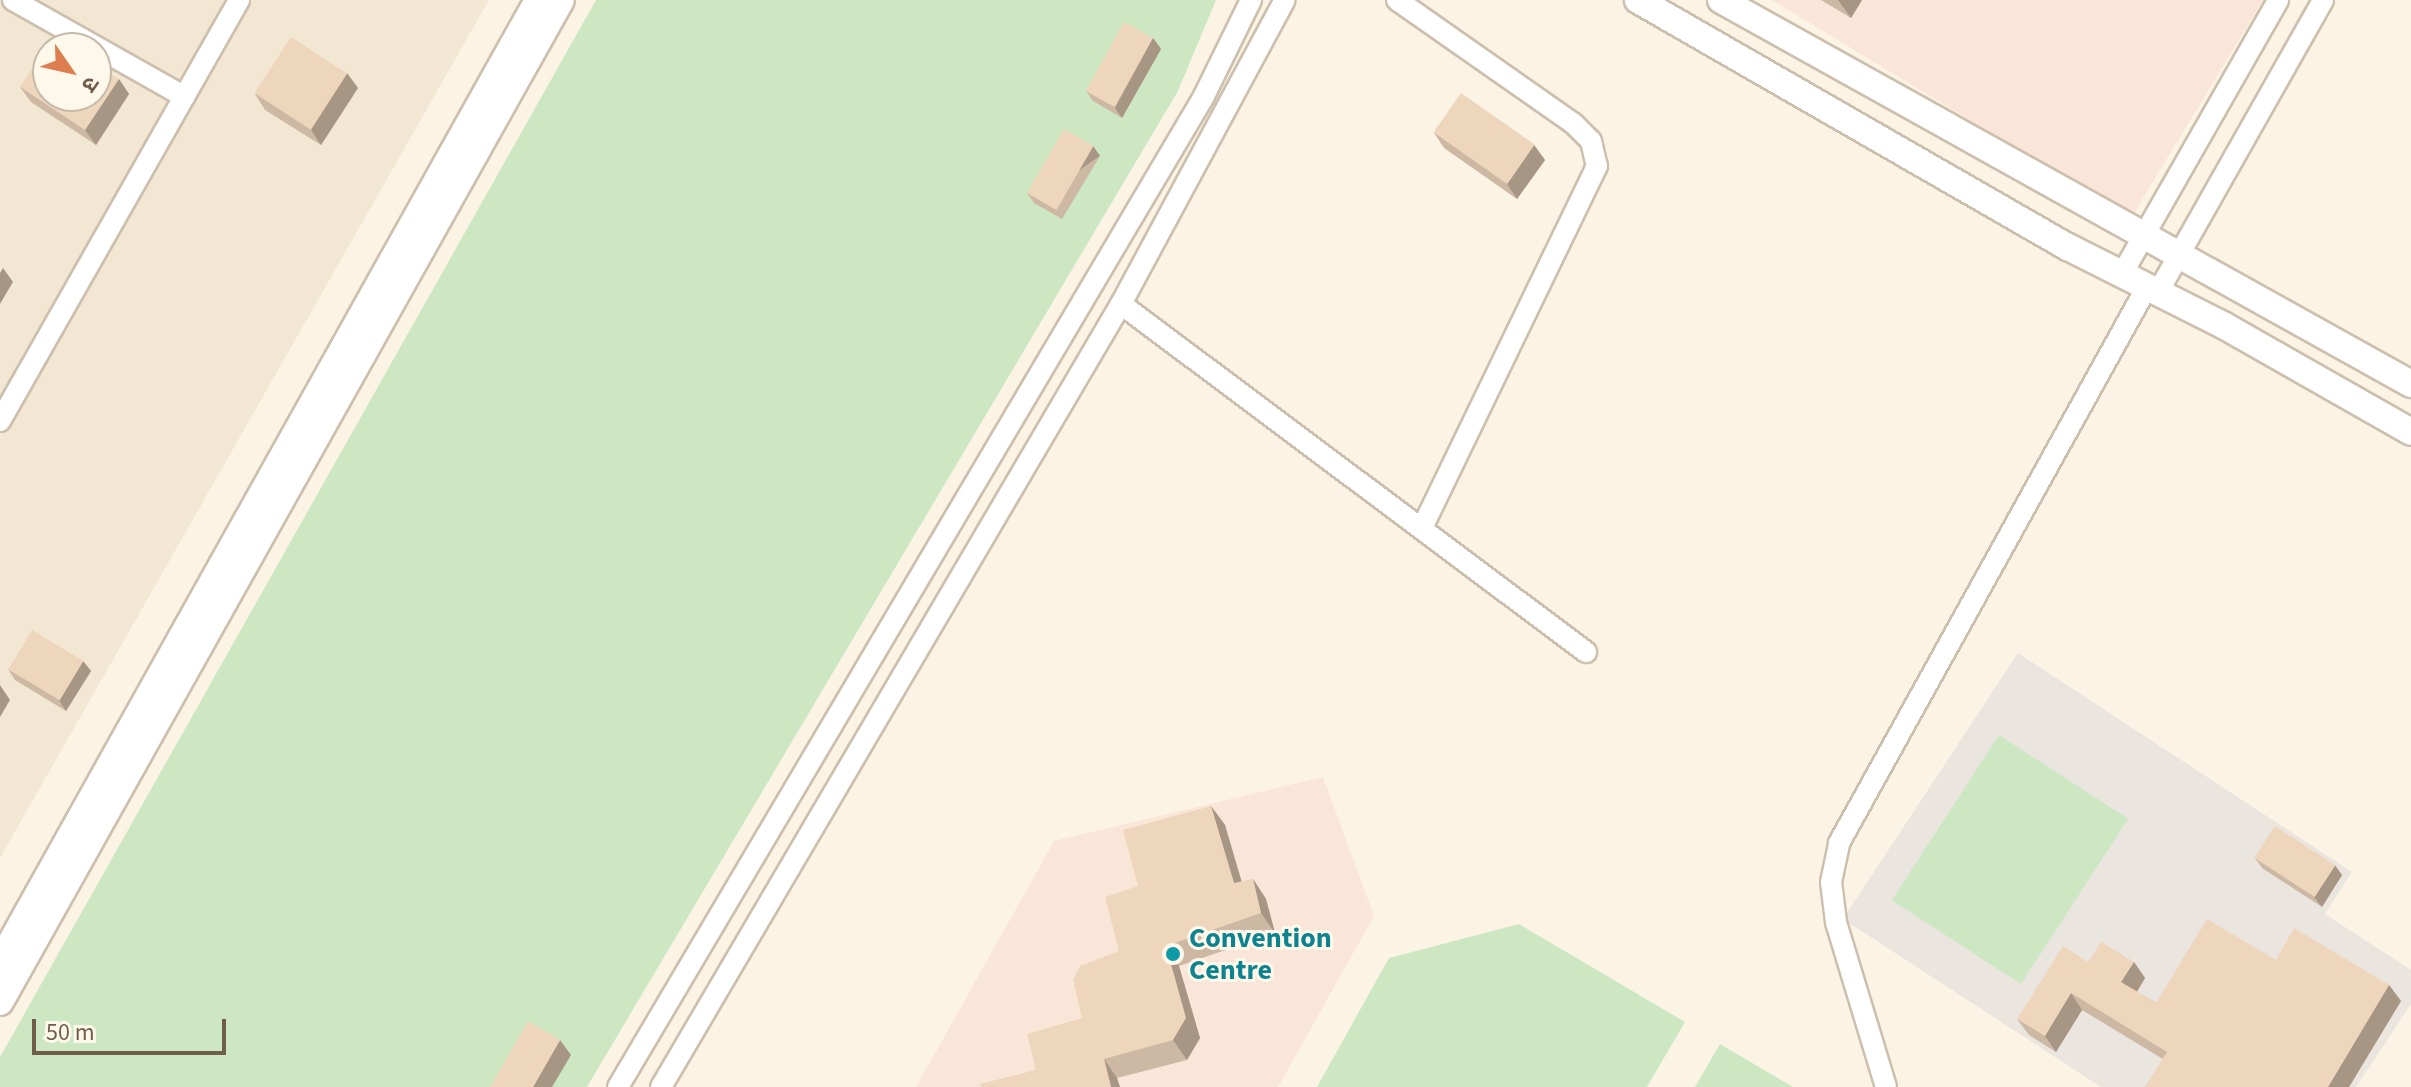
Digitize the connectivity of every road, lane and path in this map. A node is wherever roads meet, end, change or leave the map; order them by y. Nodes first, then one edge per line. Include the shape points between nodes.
1 (13, 0) edge
2 (239, 0) edge
3 (538, 0) edge
4 (561, 0) edge
5 (1251, 0) edge
6 (1285, 0) edge
7 (1397, 0) edge
8 (1638, 0) edge
9 (1721, 0) edge
10 (2278, 0) edge
11 (2323, 0) edge
12 (185, 97) junction
13 (2143, 237) junction
14 (2177, 256) junction
15 (2122, 274) junction
16 (2153, 290) junction
17 (1121, 304) junction
18 (2411, 384) edge
19 (0, 421) edge
20 (2411, 432) edge
21 (1423, 526) junction
22 (1586, 652) dead end
23 (0, 962) edge
24 (0, 1002) edge
25 (618, 1087) edge
26 (661, 1087) edge
27 (1886, 1087) edge

1 - 12 street
2 - 12 street
3 - 23 street
4 - 24 street
5 - 25 street via 1204,96
6 - 17 street
7 - 21 street via 1574,124 1591,141 1597,166
8 - 15 street
9 - 13 street
10 - 13 street
11 - 14 street
12 - 19 street
13 - 14 street
13 - 15 street
14 - 16 street
14 - 18 street
15 - 16 street
16 - 20 street
16 - 27 street via 1839,843 1831,882 1836,922
17 - 21 street
17 - 26 street
21 - 22 street

